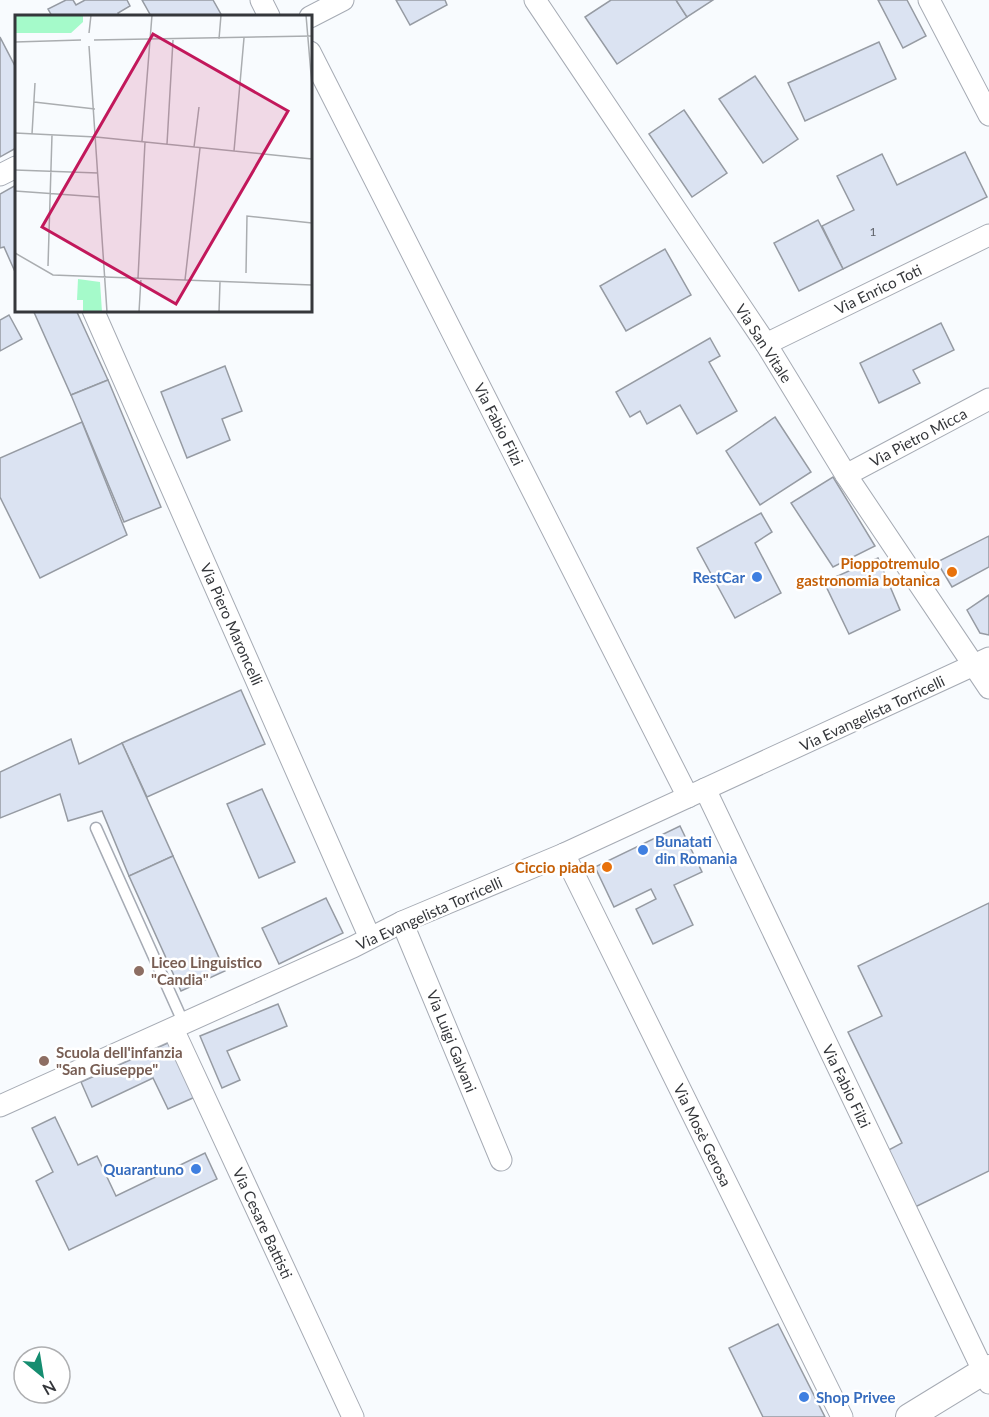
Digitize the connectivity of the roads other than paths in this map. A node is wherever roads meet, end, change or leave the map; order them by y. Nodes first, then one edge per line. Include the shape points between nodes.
1 (261, 0) edge
2 (343, 0) edge
3 (535, 0) edge
4 (929, 0) edge
5 (268, 15) edge
6 (312, 17) edge
7 (312, 56) edge
8 (989, 115) edge
9 (15, 168) edge
10 (0, 176) edge
11 (989, 234) edge
12 (94, 312) edge
13 (766, 344) junction
14 (989, 399) edge
15 (846, 475) junction
16 (982, 662) edge
17 (989, 688) edge
18 (697, 793) junction
19 (96, 828) dead end
20 (564, 854) junction
21 (402, 922) junction
22 (370, 938) junction
23 (178, 1026) junction
24 (0, 1106) edge
25 (501, 1160) dead end
26 (987, 1374) edge
27 (353, 1417) edge
28 (842, 1417) edge
29 (909, 1417) edge

1 - 5 street
2 - 6 street
3 - 13 street, Via San Vitale
4 - 8 street
7 - 18 street, Via Fabio Filzi
9 - 10 street
11 - 13 street, Via Enrico Toti
12 - 22 street, Via Piero Maroncelli
13 - 15 street, Via San Vitale
14 - 15 street, Via Pietro Micca
15 - 16 street, Via San Vitale
16 - 17 street, Via San Vitale
16 - 18 street, Via Evangelista Torricelli
18 - 20 street, Via Evangelista Torricelli
18 - 26 street, Via Fabio Filzi
19 - 23 lane
20 - 21 street, Via Evangelista Torricelli
20 - 28 street, Via Mosè Gerosa
21 - 22 street, Via Evangelista Torricelli
21 - 25 street, Via Luigi Galvani
22 - 23 street, Via Evangelista Torricelli
23 - 24 street, Via Evangelista Torricelli
23 - 27 street, Via Cesare Battisti
26 - 29 street

